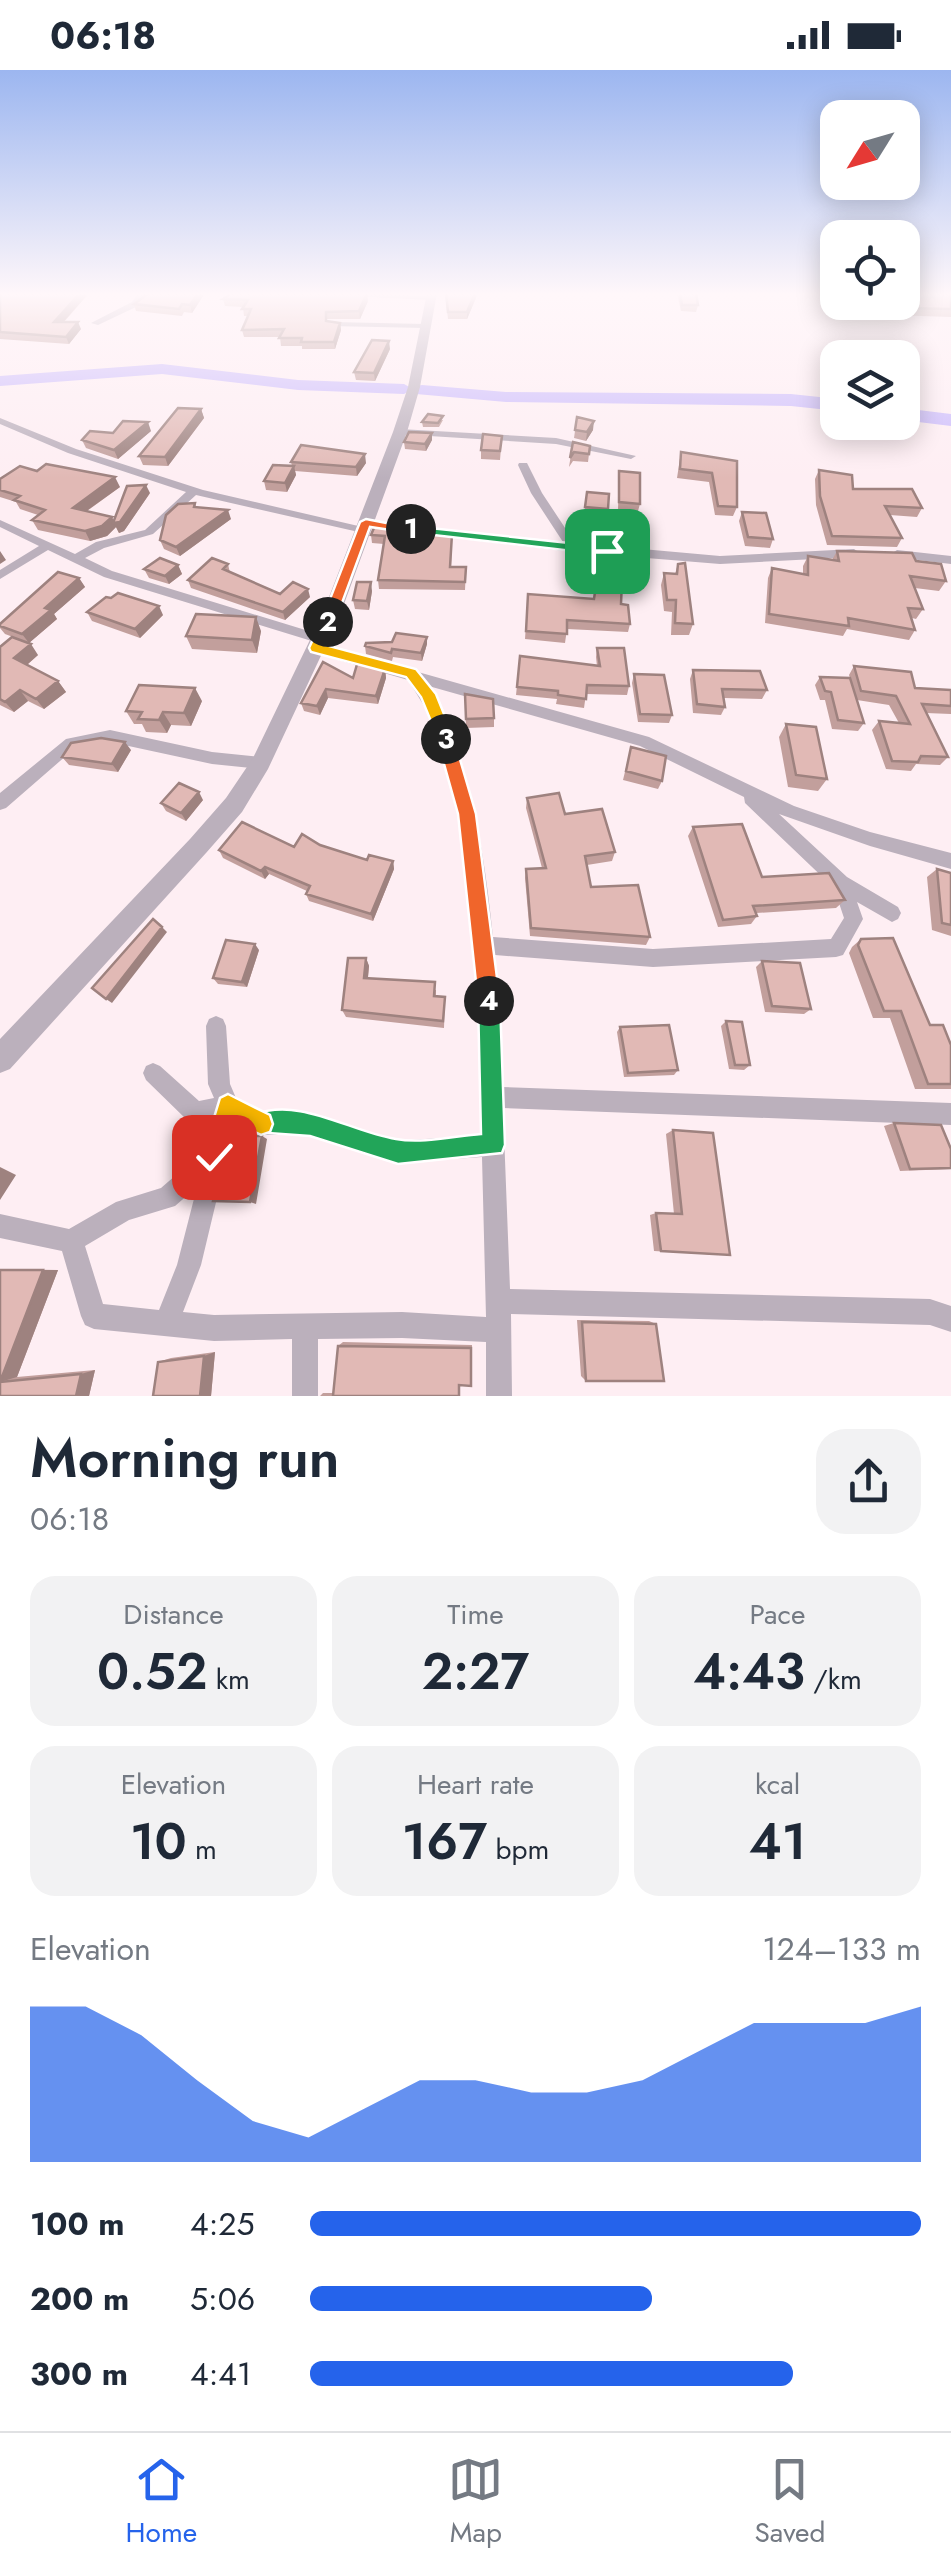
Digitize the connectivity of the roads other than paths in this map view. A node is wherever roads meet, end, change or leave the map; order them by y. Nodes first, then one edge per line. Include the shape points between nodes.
1 (420, 355) edge
2 (0, 421) edge
3 (400, 432) junction
4 (631, 456) dead end
5 (523, 464) dead end
6 (194, 491) junction
7 (0, 523) edge
8 (371, 526) junction
9 (423, 531) edge
10 (47, 546) junction
11 (573, 548) junction
12 (866, 553) edge
13 (882, 553) edge
14 (74, 558) junction
15 (951, 563) edge
16 (0, 575) edge
17 (318, 644) junction
18 (411, 672) junction
19 (261, 762) junction
20 (744, 791) junction
21 (0, 803) edge
22 (951, 861) edge
23 (841, 883) junction
24 (892, 913) dead end
25 (483, 945) junction
26 (216, 1026) dead end
27 (0, 1059) edge
28 (153, 1073) dead end
29 (492, 1097) junction
30 (228, 1106) junction
31 (951, 1114) edge
32 (493, 1145) junction
33 (214, 1157) junction
34 (0, 1226) edge
35 (71, 1241) junction
36 (499, 1301) junction
37 (951, 1318) edge
38 (166, 1323) junction
39 (305, 1326) junction
40 (500, 1330) junction
41 (305, 1396) edge
42 (499, 1396) edge

1 - 3 street
2 - 6 street
3 - 4 street via 556,440
3 - 8 street
5 - 11 street via 526,479
6 - 8 street
6 - 14 street via 149,532
7 - 10 street
8 - 17 street
9 - 11 street
10 - 14 street
10 - 16 street
11 - 12 street via 720,560
13 - 15 street
14 - 17 street
17 - 18 street
17 - 19 street
18 - 20 street via 644,741
18 - 25 street via 440,719 467,814
19 - 21 street via 110,736 71,743
19 - 27 street via 198,846
20 - 22 street via 852,833
20 - 23 street
23 - 24 street
23 - 25 street via 854,919 836,948 653,958
25 - 29 street
26 - 30 street via 219,1084
28 - 30 street via 194,1112
29 - 31 street
29 - 32 street
30 - 32 street via 256,1124 310,1124 398,1152
30 - 33 street
32 - 36 street
33 - 35 street via 167,1198 124,1210
33 - 38 street via 189,1265
34 - 35 street
35 - 38 street via 94,1316
36 - 37 street via 930,1312
36 - 40 street
38 - 39 street
39 - 40 street
39 - 41 street
40 - 42 street

